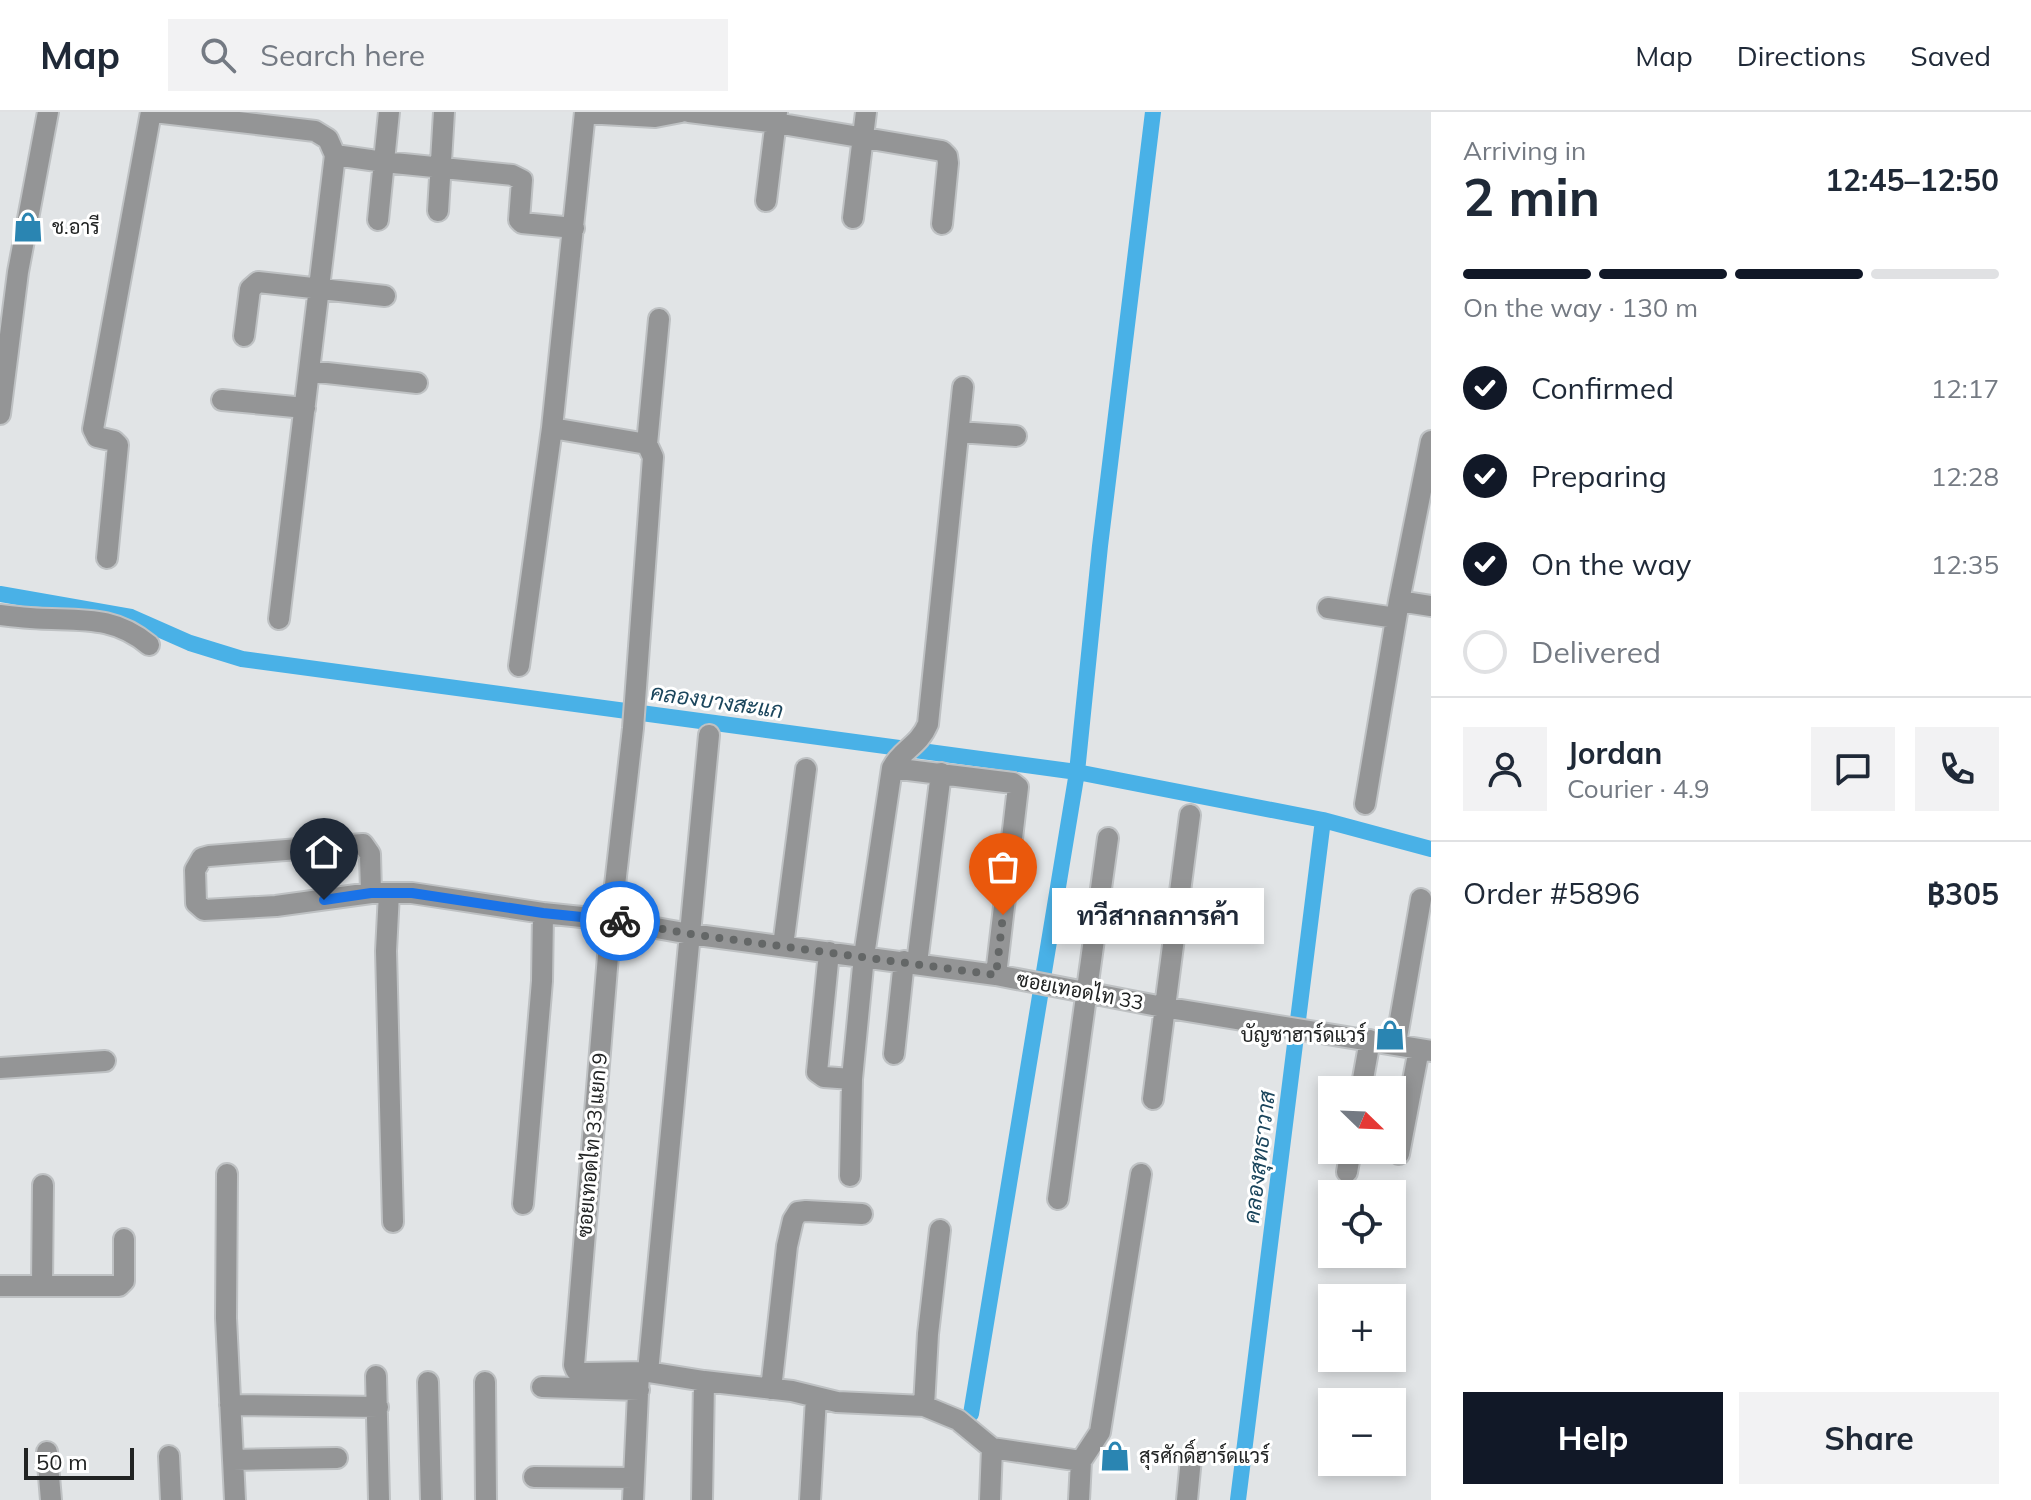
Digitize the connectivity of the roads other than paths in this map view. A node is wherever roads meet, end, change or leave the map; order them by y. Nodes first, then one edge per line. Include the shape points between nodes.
1 (48, 112) edge
2 (152, 112) edge
3 (389, 112) edge
4 (444, 112) edge
5 (585, 112) edge
6 (681, 112) edge
7 (689, 112) edge
8 (866, 112) edge
9 (234, 117) edge
10 (776, 118) edge
11 (282, 120) edge
12 (863, 138) junction
13 (335, 155) junction
14 (384, 162) junction
15 (439, 167) junction
16 (766, 201) dead end
17 (438, 211) dead end
18 (853, 218) dead end
19 (378, 220) dead end
20 (942, 224) dead end
21 (574, 228) junction
22 (9, 270) edge
23 (319, 287) junction
24 (385, 296) dead end
25 (659, 319) dead end
26 (244, 336) dead end
27 (309, 371) junction
28 (417, 383) dead end
29 (963, 387) dead end
30 (222, 400) dead end
31 (305, 408) junction
32 (0, 414) edge
33 (552, 428) junction
34 (959, 432) junction
35 (1016, 436) dead end
36 (1431, 441) edge
37 (647, 444) junction
38 (107, 558) dead end
39 (1431, 606) edge
40 (1328, 608) dead end
41 (1397, 609) junction
42 (0, 615) edge
43 (279, 619) dead end
44 (149, 645) dead end
45 (519, 666) dead end
46 (709, 735) dead end
47 (894, 764) junction
48 (806, 769) dead end
49 (941, 773) junction
50 (1365, 804) dead end
51 (1190, 815) dead end
52 (1108, 838) dead end
53 (380, 893) junction
54 (1421, 899) dead end
55 (543, 913) junction
56 (611, 920) junction
57 (690, 934) junction
58 (783, 946) junction
59 (829, 952) junction
60 (864, 956) junction
61 (910, 962) junction
62 (996, 975) junction
63 (1086, 991) junction
64 (1163, 1007) junction
65 (1370, 1040) junction
66 (1396, 1043) junction
67 (1425, 1050) edge
68 (894, 1054) dead end
69 (105, 1061) dead end
70 (0, 1068) edge
71 (1364, 1076) edge
72 (852, 1079) junction
73 (1153, 1099) dead end
74 (1406, 1126) edge
75 (1348, 1164) edge
76 (1347, 1172) dead end
77 (227, 1174) dead end
78 (1141, 1174) dead end
79 (850, 1176) dead end
80 (43, 1185) dead end
81 (1058, 1199) dead end
82 (523, 1204) dead end
83 (862, 1214) dead end
84 (393, 1222) dead end
85 (940, 1230) dead end
86 (124, 1239) dead end
87 (0, 1286) edge
88 (42, 1286) junction
89 (376, 1376) dead end
90 (642, 1378) junction
91 (704, 1381) junction
92 (428, 1382) dead end
93 (485, 1382) dead end
94 (542, 1387) dead end
95 (771, 1389) junction
96 (816, 1398) junction
97 (230, 1405) junction
98 (924, 1406) junction
99 (378, 1407) junction
100 (992, 1448) junction
101 (47, 1452) dead end
102 (169, 1456) dead end
103 (337, 1458) dead end
104 (1191, 1458) dead end
105 (233, 1460) junction
106 (1081, 1461) junction
107 (534, 1477) dead end
108 (634, 1478) junction
109 (51, 1500) edge
110 (171, 1500) edge
111 (235, 1500) edge
112 (379, 1500) edge
113 (431, 1500) edge
114 (486, 1500) edge
115 (633, 1500) edge
116 (702, 1500) edge
117 (810, 1500) edge
118 (990, 1500) edge
119 (1079, 1500) edge
120 (1187, 1500) edge

1 - 22 street
2 - 9 street
2 - 38 street via 93,429 97,437 118,445
3 - 14 street
4 - 15 street
5 - 6 street via 655,117
5 - 21 street
7 - 10 street
8 - 12 street
9 - 11 street
10 - 12 street
10 - 16 street
11 - 13 street via 328,139
12 - 18 street
12 - 20 street via 945,153
13 - 14 street
13 - 23 street
14 - 15 street
14 - 19 street
15 - 17 street
15 - 21 street via 517,176 522,180 522,223
21 - 33 street
22 - 32 street
23 - 24 street
23 - 26 street via 254,284
23 - 27 street
25 - 37 street, ซอยเทอดไท 33 แยก 9
27 - 28 street
27 - 31 street
29 - 34 street
30 - 31 street
31 - 43 street
33 - 37 street
33 - 45 street
34 - 35 street
34 - 47 street via 928,724 922,738
36 - 41 street
37 - 56 street, ซอยเทอดไท 33 แยก 9 via 653,457 633,728
39 - 41 street
40 - 41 street
41 - 50 street
42 - 44 street via 89,619 132,631
46 - 57 street
47 - 49 street
47 - 60 street
48 - 58 street
49 - 61 street
49 - 62 street via 1018,787
51 - 64 street
52 - 63 street
53 - 53 street, ซอยเทอดไท 33 via 204,910 196,903 195,870 209,856 363,844
53 - 55 street, ซอยเทอดไท 33
53 - 84 street
54 - 66 street
55 - 56 street, ซอยเทอดไท 33
55 - 82 street
56 - 57 street, ซอยเทอดไท 33
56 - 90 street, ซอยเทอดไท 33 แยก 9 via 574,1365 582,1373
57 - 58 street, ซอยเทอดไท 33
57 - 90 street
58 - 59 street, ซอยเทอดไท 33
59 - 60 street, ซอยเทอดไท 33
59 - 72 street via 817,1072
60 - 61 street, ซอยเทอดไท 33
60 - 72 street
61 - 62 street, ซอยเทอดไท 33
61 - 68 street
62 - 63 street, ซอยเทอดไท 33
63 - 64 street, ซอยเทอดไท 33
63 - 81 street
64 - 65 street, ซอยเทอดไท 33
64 - 73 street
65 - 66 street, ซอยเทอดไท 33
65 - 71 street
66 - 67 street, ซอยเทอดไท 33
67 - 74 street
69 - 70 street
72 - 79 street
75 - 76 street
77 - 97 street
78 - 106 street via 1100,1432
80 - 88 street
83 - 95 street via 806,1211 793,1220
85 - 98 street
86 - 88 street via 124,1281 119,1286
87 - 88 street
89 - 99 street
90 - 91 street
90 - 94 street
90 - 108 street
91 - 95 street
91 - 116 street
92 - 113 street
93 - 114 street
95 - 96 street
96 - 98 street
96 - 117 street
97 - 99 street
97 - 105 street
98 - 100 street via 958,1420
99 - 112 street
100 - 106 street
100 - 118 street
101 - 109 street
102 - 110 street
103 - 105 street
104 - 120 street
105 - 111 street
106 - 119 street
107 - 108 street
108 - 115 street

